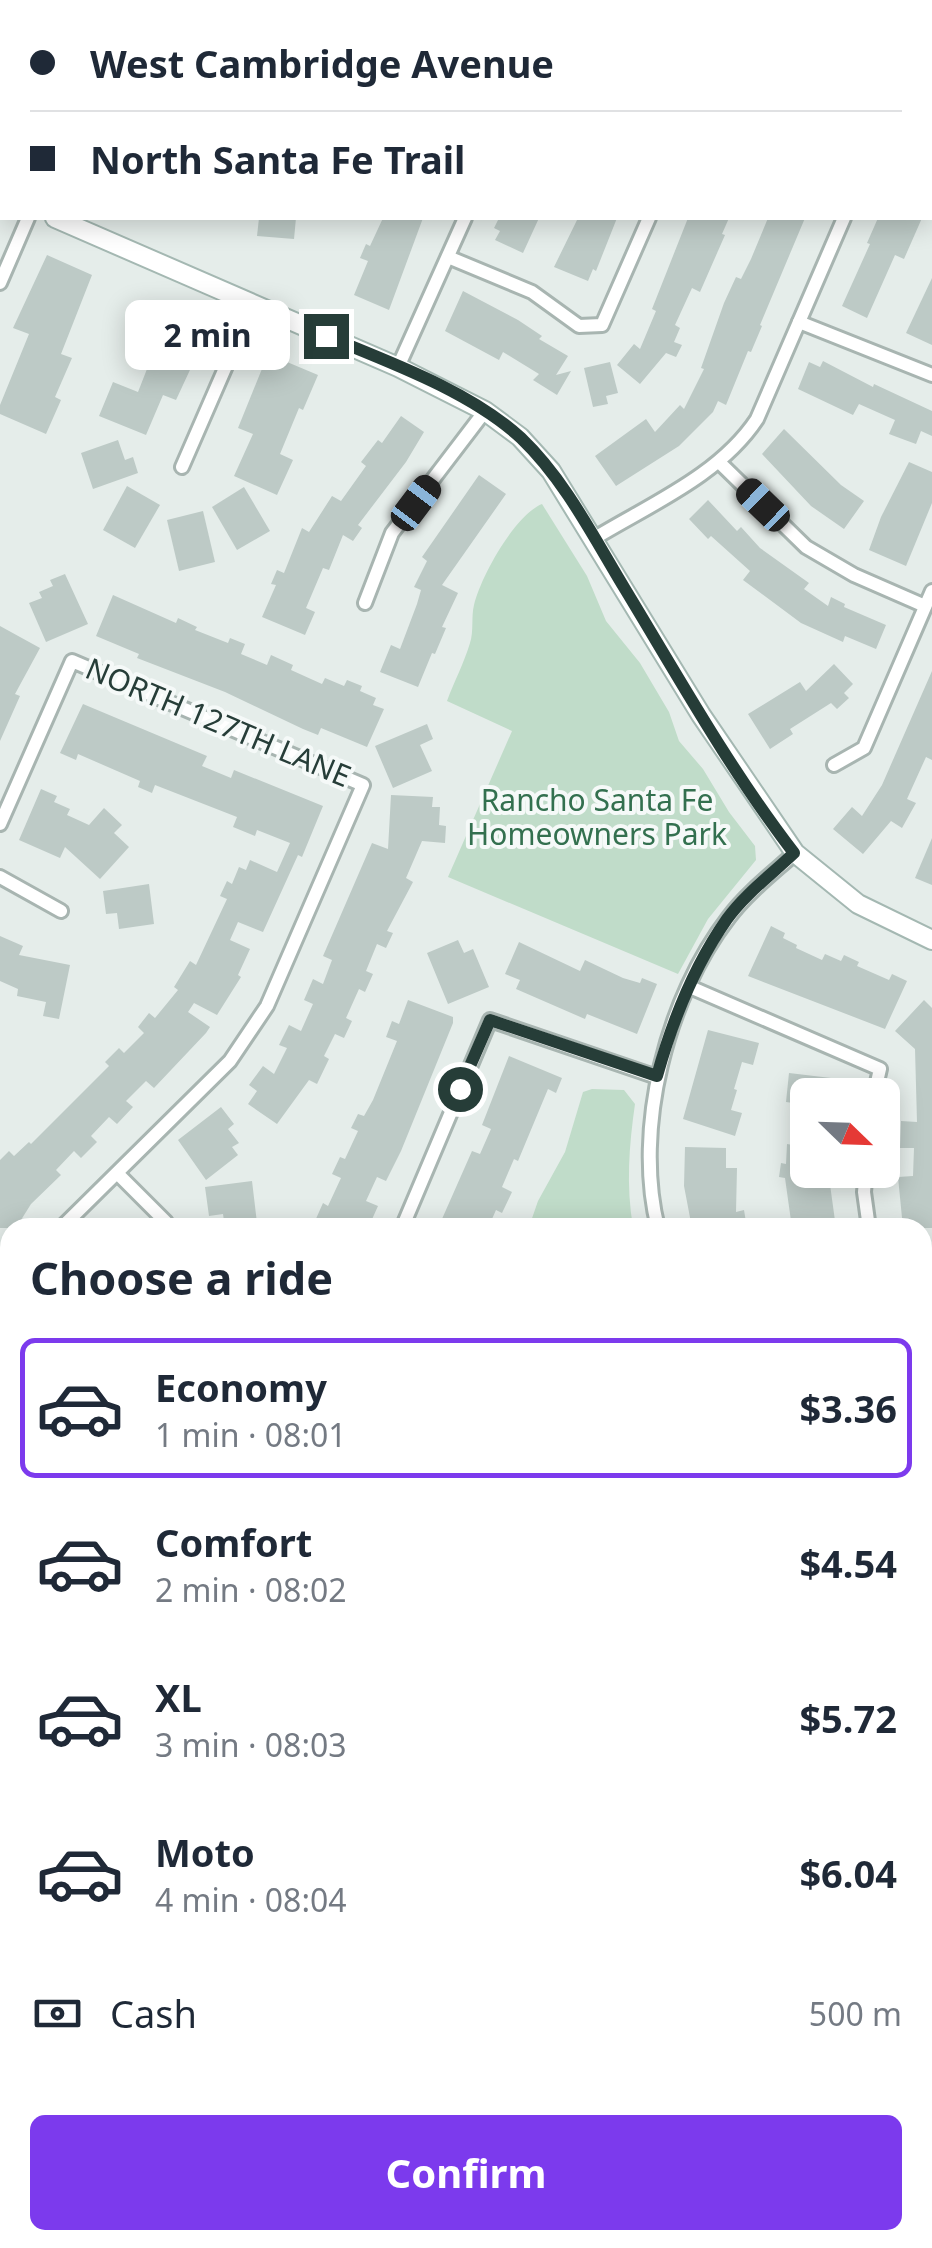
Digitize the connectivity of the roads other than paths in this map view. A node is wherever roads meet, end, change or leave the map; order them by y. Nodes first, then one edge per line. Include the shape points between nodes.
1 (27, 220) edge
2 (60, 220) edge
3 (464, 220) edge
4 (648, 220) edge
5 (843, 220) edge
6 (448, 256) junction
7 (0, 283) edge
8 (253, 304) junction
9 (799, 322) junction
10 (398, 366) junction
11 (932, 375) edge
12 (485, 411) junction
13 (719, 462) junction
14 (182, 467) dead end
15 (595, 538) junction
16 (932, 591) edge
17 (365, 603) dead end
18 (926, 606) junction
19 (834, 765) dead end
20 (0, 824) edge
21 (794, 853) junction
22 (0, 876) edge
23 (61, 910) dead end
24 (932, 940) edge
25 (690, 988) junction
26 (657, 1076) junction
27 (878, 1078) edge
28 (118, 1174) junction
29 (867, 1188) edge
30 (72, 1218) edge
31 (162, 1218) edge
32 (406, 1218) edge
33 (656, 1218) edge
34 (868, 1218) edge

1 - 7 street
2 - 8 street
3 - 6 street
4 - 6 street via 602,326 579,326 532,292
5 - 9 street
6 - 10 street
8 - 10 street
8 - 14 street
9 - 11 street
9 - 13 street via 757,420
10 - 12 street
12 - 15 street via 551,471
12 - 17 street via 392,533
13 - 15 street
13 - 18 street via 806,547
15 - 21 street
16 - 18 street
18 - 19 street via 864,748
20 - 28 street, NORTH 127TH LANE via 72,662 363,785 267,1006 230,1061
21 - 24 street via 858,904
21 - 25 street via 729,917
22 - 23 street
25 - 26 street
25 - 27 street via 880,1069
26 - 32 street via 490,1020
26 - 33 street via 648,1162
28 - 30 street
28 - 31 street
29 - 34 street

